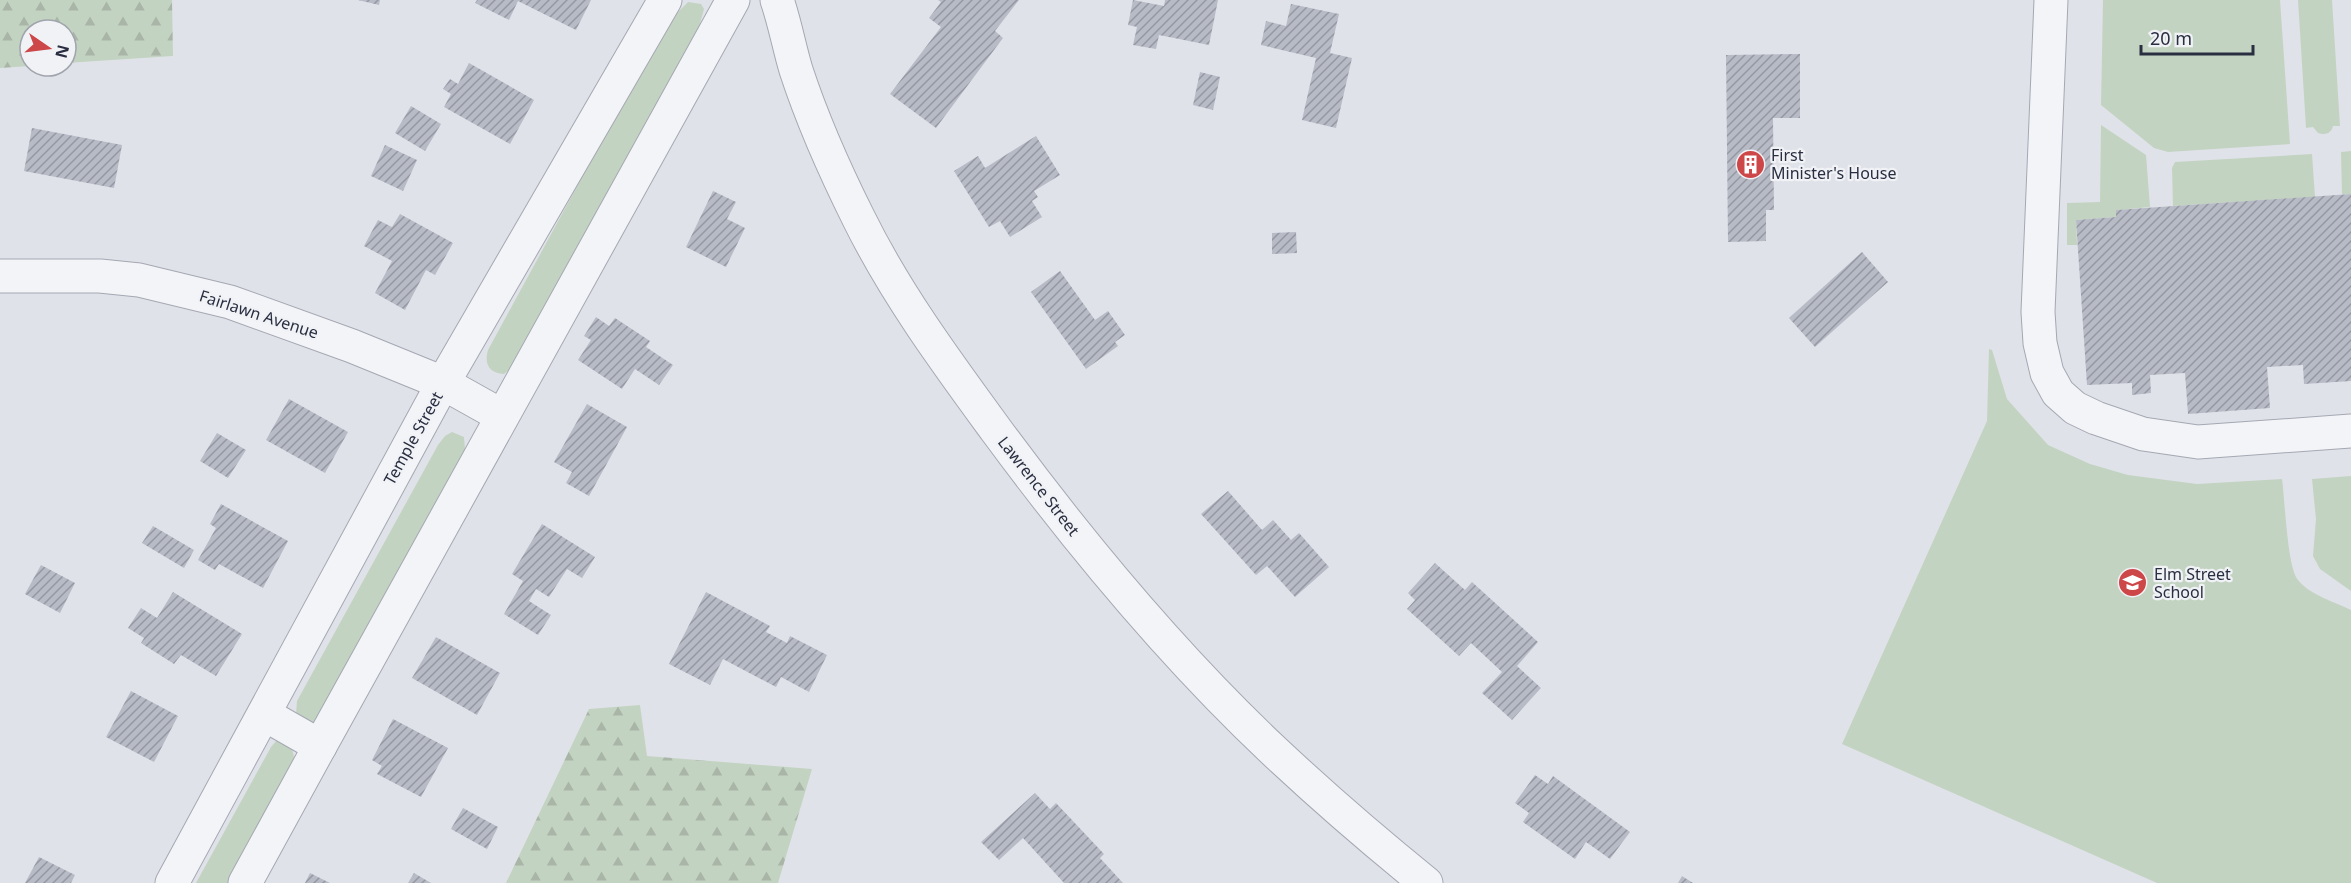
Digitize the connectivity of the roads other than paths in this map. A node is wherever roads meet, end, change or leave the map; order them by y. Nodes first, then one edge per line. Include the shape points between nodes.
1 (665, 0) edge
2 (734, 0) edge
3 (777, 0) edge
4 (2051, 0) edge
5 (0, 276) edge
6 (443, 383) junction
7 (502, 416) junction
8 (2351, 431) edge
9 (264, 714) junction
10 (320, 746) junction
11 (172, 883) edge
12 (245, 883) edge
13 (1426, 883) edge

1 - 6 street, Temple Street
2 - 7 street
3 - 13 street, Lawrence Street via 821,138 861,223 934,342 1016,458 1119,587 1220,697 1330,802
4 - 8 street via 2038,312 2047,373 2058,393 2075,408 2096,418 2161,438 2198,442
5 - 6 street, Fairlawn Avenue via 100,276 184,290 274,316
6 - 7 street, Fairlawn Avenue
6 - 9 street, Temple Street
7 - 10 street
9 - 10 street
9 - 11 street, Temple Street
10 - 12 street

